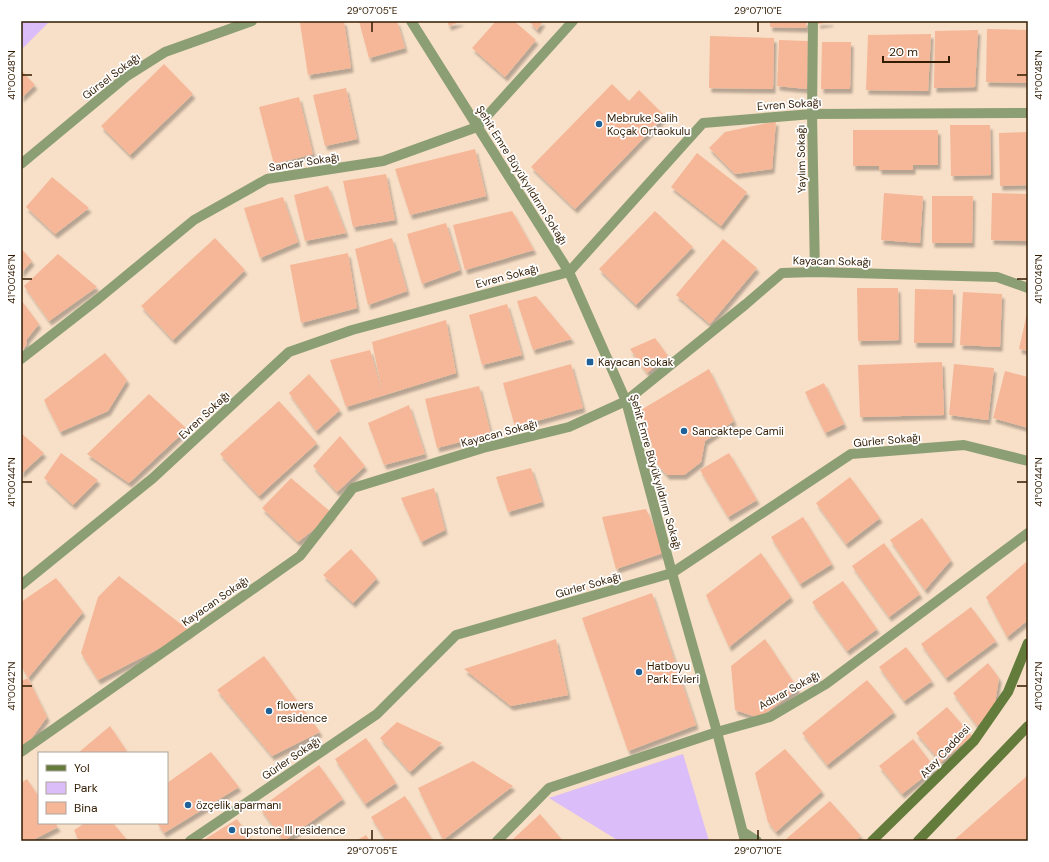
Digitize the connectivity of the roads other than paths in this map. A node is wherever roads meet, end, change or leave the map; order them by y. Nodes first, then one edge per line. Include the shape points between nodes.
1 (252, 21) edge
2 (411, 21) edge
3 (573, 21) edge
4 (813, 21) edge
5 (1028, 113) edge
6 (812, 114) junction
7 (477, 127) junction
8 (21, 164) edge
9 (569, 272) junction
10 (815, 272) junction
11 (1028, 288) edge
12 (21, 359) edge
13 (626, 401) junction
14 (1028, 461) edge
15 (1028, 533) edge
16 (672, 573) junction
17 (21, 585) edge
18 (1028, 643) edge
19 (1028, 726) edge
20 (717, 732) junction
21 (21, 752) edge
22 (744, 836) edge
23 (190, 841) edge
24 (497, 841) edge
25 (757, 841) edge
26 (872, 841) edge
27 (918, 841) edge

1 - 8 street, Gürsel Sokağı via 165,52 127,76
2 - 7 street, Şehit Emre Büyükyıldırım Sokağı
3 - 7 street, Sancar Sokağı
4 - 6 street, Yaylım Sokağı
5 - 6 street, Evren Sokağı
6 - 9 street, Evren Sokağı via 703,123
6 - 10 street, Yaylım Sokağı
7 - 9 street, Şehit Emre Büyükyıldırım Sokağı
7 - 12 street, Sancar Sokağı via 384,161 267,179 194,220
9 - 13 street, Şehit Emre Büyükyıldırım Sokağı
9 - 17 street, Evren Sokağı via 352,330 289,352 153,478
10 - 11 street, Kayacan Sokağı via 997,277
10 - 13 street, Kayacan Sokağı via 782,273
13 - 16 street, Şehit Emre Büyükyıldırım Sokağı
13 - 21 street, Kayacan Sokağı via 569,427 483,448 354,488 300,556
14 - 16 street, Gürler Sokağı via 964,445 850,454
15 - 20 street, Adıvar Sokağı via 826,684 770,717
16 - 20 street, Şehit Emre Büyükyıldırım Sokağı
16 - 23 street, Gürler Sokağı via 456,635 377,714
18 - 26 main road, Atay Caddesi via 1008,692 974,741
19 - 27 main road
20 - 22 street, Şehit Emre Büyükyıldırım Sokağı
20 - 24 street, Adıvar Sokağı via 549,788
22 - 25 street, Şehit Emre Büyükyıldırım Sokağı

